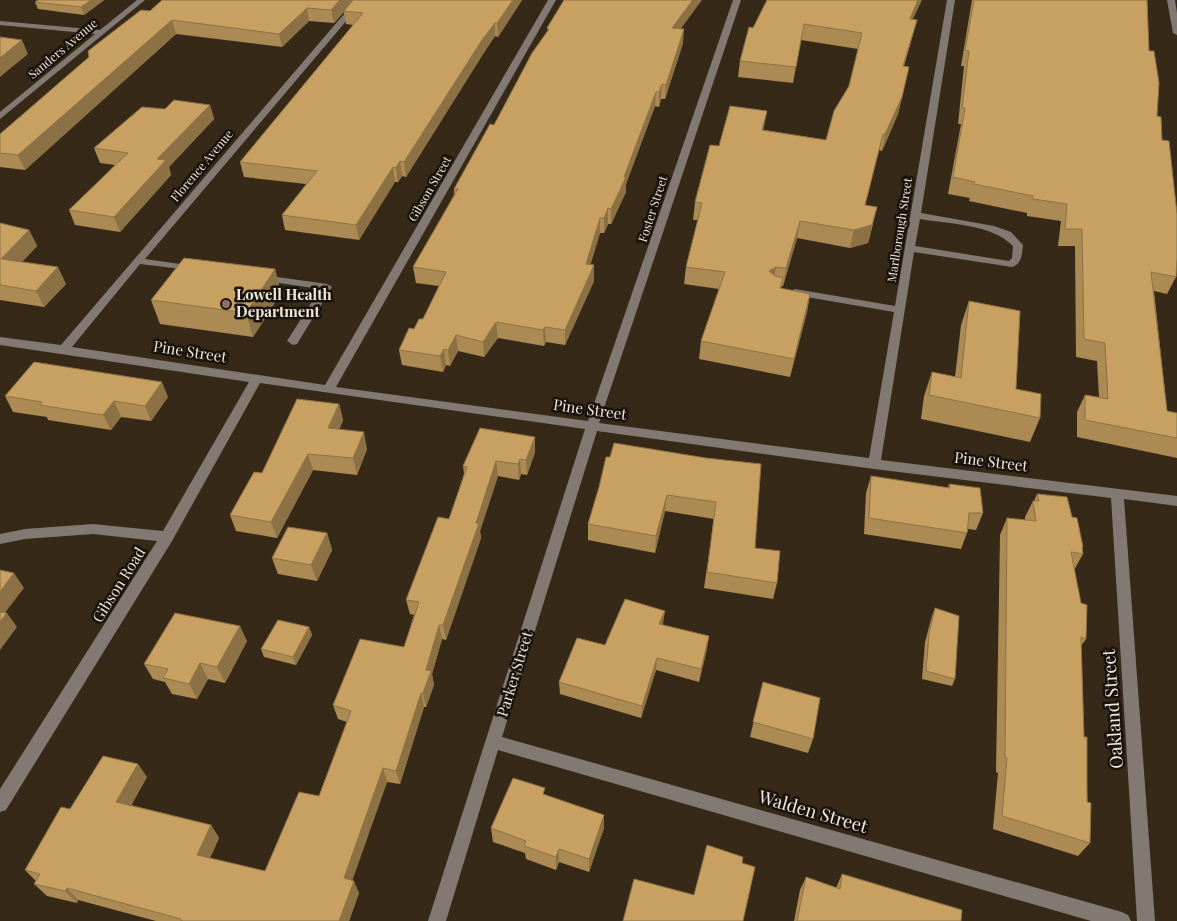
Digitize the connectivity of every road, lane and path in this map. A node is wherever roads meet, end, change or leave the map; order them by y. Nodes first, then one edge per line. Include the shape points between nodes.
1 (140, 0) edge
2 (360, 0) edge
3 (552, 0) edge
4 (737, 0) edge
5 (951, 0) edge
6 (1172, 0) edge
7 (0, 22) edge
8 (101, 32) junction
9 (1177, 33) edge
10 (0, 116) edge
11 (915, 215) junction
12 (910, 248) junction
13 (139, 261) junction
14 (208, 271) edge
15 (248, 276) edge
16 (783, 290) edge
17 (899, 310) junction
18 (0, 341) edge
19 (292, 341) dead end
20 (64, 349) junction
21 (257, 378) junction
22 (328, 390) junction
23 (592, 426) junction
24 (874, 464) junction
25 (1117, 494) junction
26 (1177, 501) edge
27 (168, 537) junction
28 (0, 539) edge
29 (494, 742) junction
30 (0, 804) edge
31 (437, 921) edge
32 (1122, 921) edge
33 (1146, 921) edge

1 - 8 street, Sanders Avenue
2 - 13 street, Florence Avenue
3 - 22 street, Gibson Street
4 - 23 street, Foster Street
5 - 11 street, Marlborough Street
6 - 9 street
7 - 8 street
8 - 10 street, Sanders Avenue
11 - 12 street, Marlborough Street
11 - 12 street via 991,228 1007,234 1018,245 1017,258 1012,264
12 - 17 street, Marlborough Street
13 - 14 street
13 - 20 street, Florence Avenue
15 - 19 street via 327,287
16 - 17 street
17 - 24 street, Marlborough Street
18 - 20 street, Pine Street
20 - 21 street, Pine Street
21 - 22 street, Pine Street
21 - 27 street, Gibson Road
22 - 23 street, Pine Street
23 - 24 street, Pine Street
23 - 29 street, Parker Street
24 - 25 street, Pine Street
25 - 26 street, Pine Street
25 - 33 street, Oakland Street
27 - 28 street via 93,530 25,534
27 - 30 street, Gibson Road
29 - 31 street, Parker Street
29 - 32 street, Walden Street

